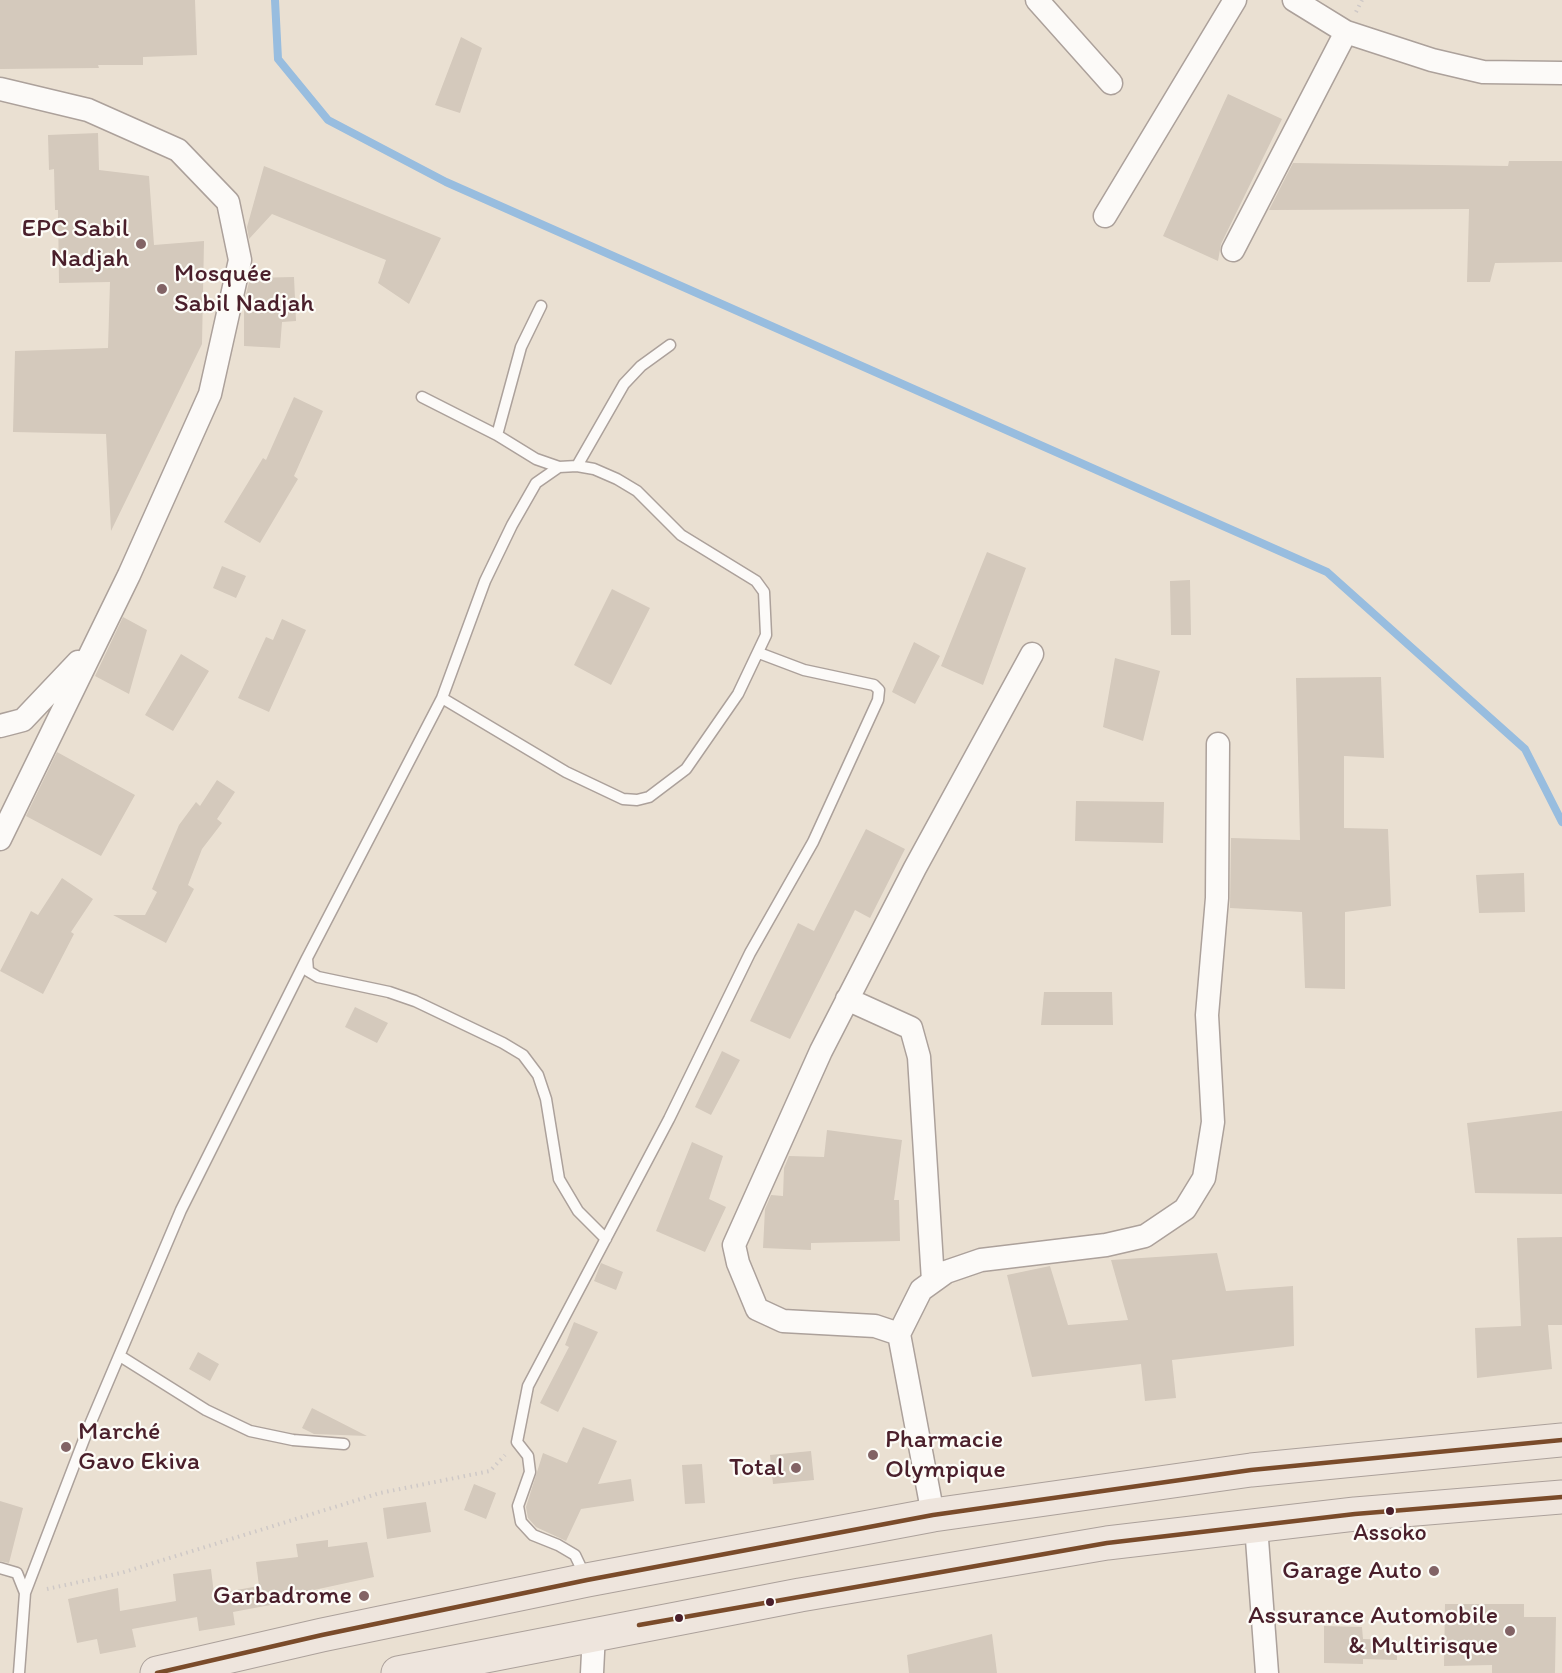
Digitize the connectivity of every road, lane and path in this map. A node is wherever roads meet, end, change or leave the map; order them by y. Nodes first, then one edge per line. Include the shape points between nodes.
1 (1037, 0) edge
2 (1235, 0) edge
3 (1294, 0) edge
4 (1346, 32) junction
5 (1562, 73) edge
6 (1111, 83) dead end
7 (0, 89) edge
8 (1105, 216) dead end
9 (1233, 250) dead end
10 (541, 306) dead end
11 (670, 345) dead end
12 (422, 397) dead end
13 (497, 435) junction
14 (577, 466) junction
15 (559, 467) junction
16 (97, 640) junction
17 (759, 653) junction
18 (1032, 654) dead end
19 (442, 698) junction
20 (0, 726) edge
21 (1218, 744) dead end
22 (0, 839) edge
23 (307, 958) junction
24 (847, 999) junction
25 (606, 1239) junction
26 (933, 1281) junction
27 (899, 1334) junction
28 (120, 1356) junction
29 (1562, 1440) edge
30 (517, 1442) junction
31 (344, 1444) dead end
32 (1562, 1497) edge
33 (933, 1515) junction
34 (1256, 1526) junction
35 (0, 1568) edge
36 (587, 1580) junction
37 (25, 1593) junction
38 (594, 1633) junction
39 (19, 1673) edge
40 (158, 1673) edge
41 (398, 1673) edge
42 (592, 1673) edge
43 (1267, 1673) edge

1 - 6 street
2 - 8 street
3 - 4 street
4 - 5 street via 1483,72
4 - 9 street
7 - 16 street via 88,110 178,150 228,202 240,261 210,394
10 - 13 lane via 521,347
11 - 14 lane via 624,384
12 - 13 lane
13 - 15 lane via 536,459
14 - 15 lane
14 - 17 lane via 617,479 637,491 681,535 756,581 764,592 767,622
15 - 19 lane via 536,483 512,525 485,581
16 - 20 street via 23,720
16 - 22 street
17 - 19 lane via 738,694 686,769 649,796 637,800 623,799 566,772
17 - 25 lane via 804,670 874,685 879,690 878,700 822,825 750,953
18 - 24 street
19 - 23 lane
21 - 26 street via 1217,898 1207,1015 1213,1122 1204,1178 1185,1209 1145,1236 1106,1245 981,1260 946,1272
23 - 25 lane via 308,970 318,977 416,1001 523,1055 538,1075 546,1099 559,1179 578,1211
23 - 28 lane via 182,1210
24 - 26 street via 911,1028 919,1057
24 - 27 street via 805,1084 734,1252 757,1309 783,1321 875,1326
25 - 30 lane via 528,1386
26 - 27 street via 921,1290
27 - 33 street
28 - 31 lane via 206,1410 250,1431 293,1440
28 - 37 lane
29 - 33 main road via 1251,1470
30 - 36 lane via 528,1456 530,1472 518,1506 521,1522 533,1535 574,1555
30 - 37 path via 490,1471 380,1493 121,1573
32 - 34 main road
33 - 36 main road
34 - 38 main road via 1107,1543
34 - 43 street
35 - 37 lane via 17,1573
36 - 40 main road
37 - 39 lane
38 - 41 main road
38 - 42 street

